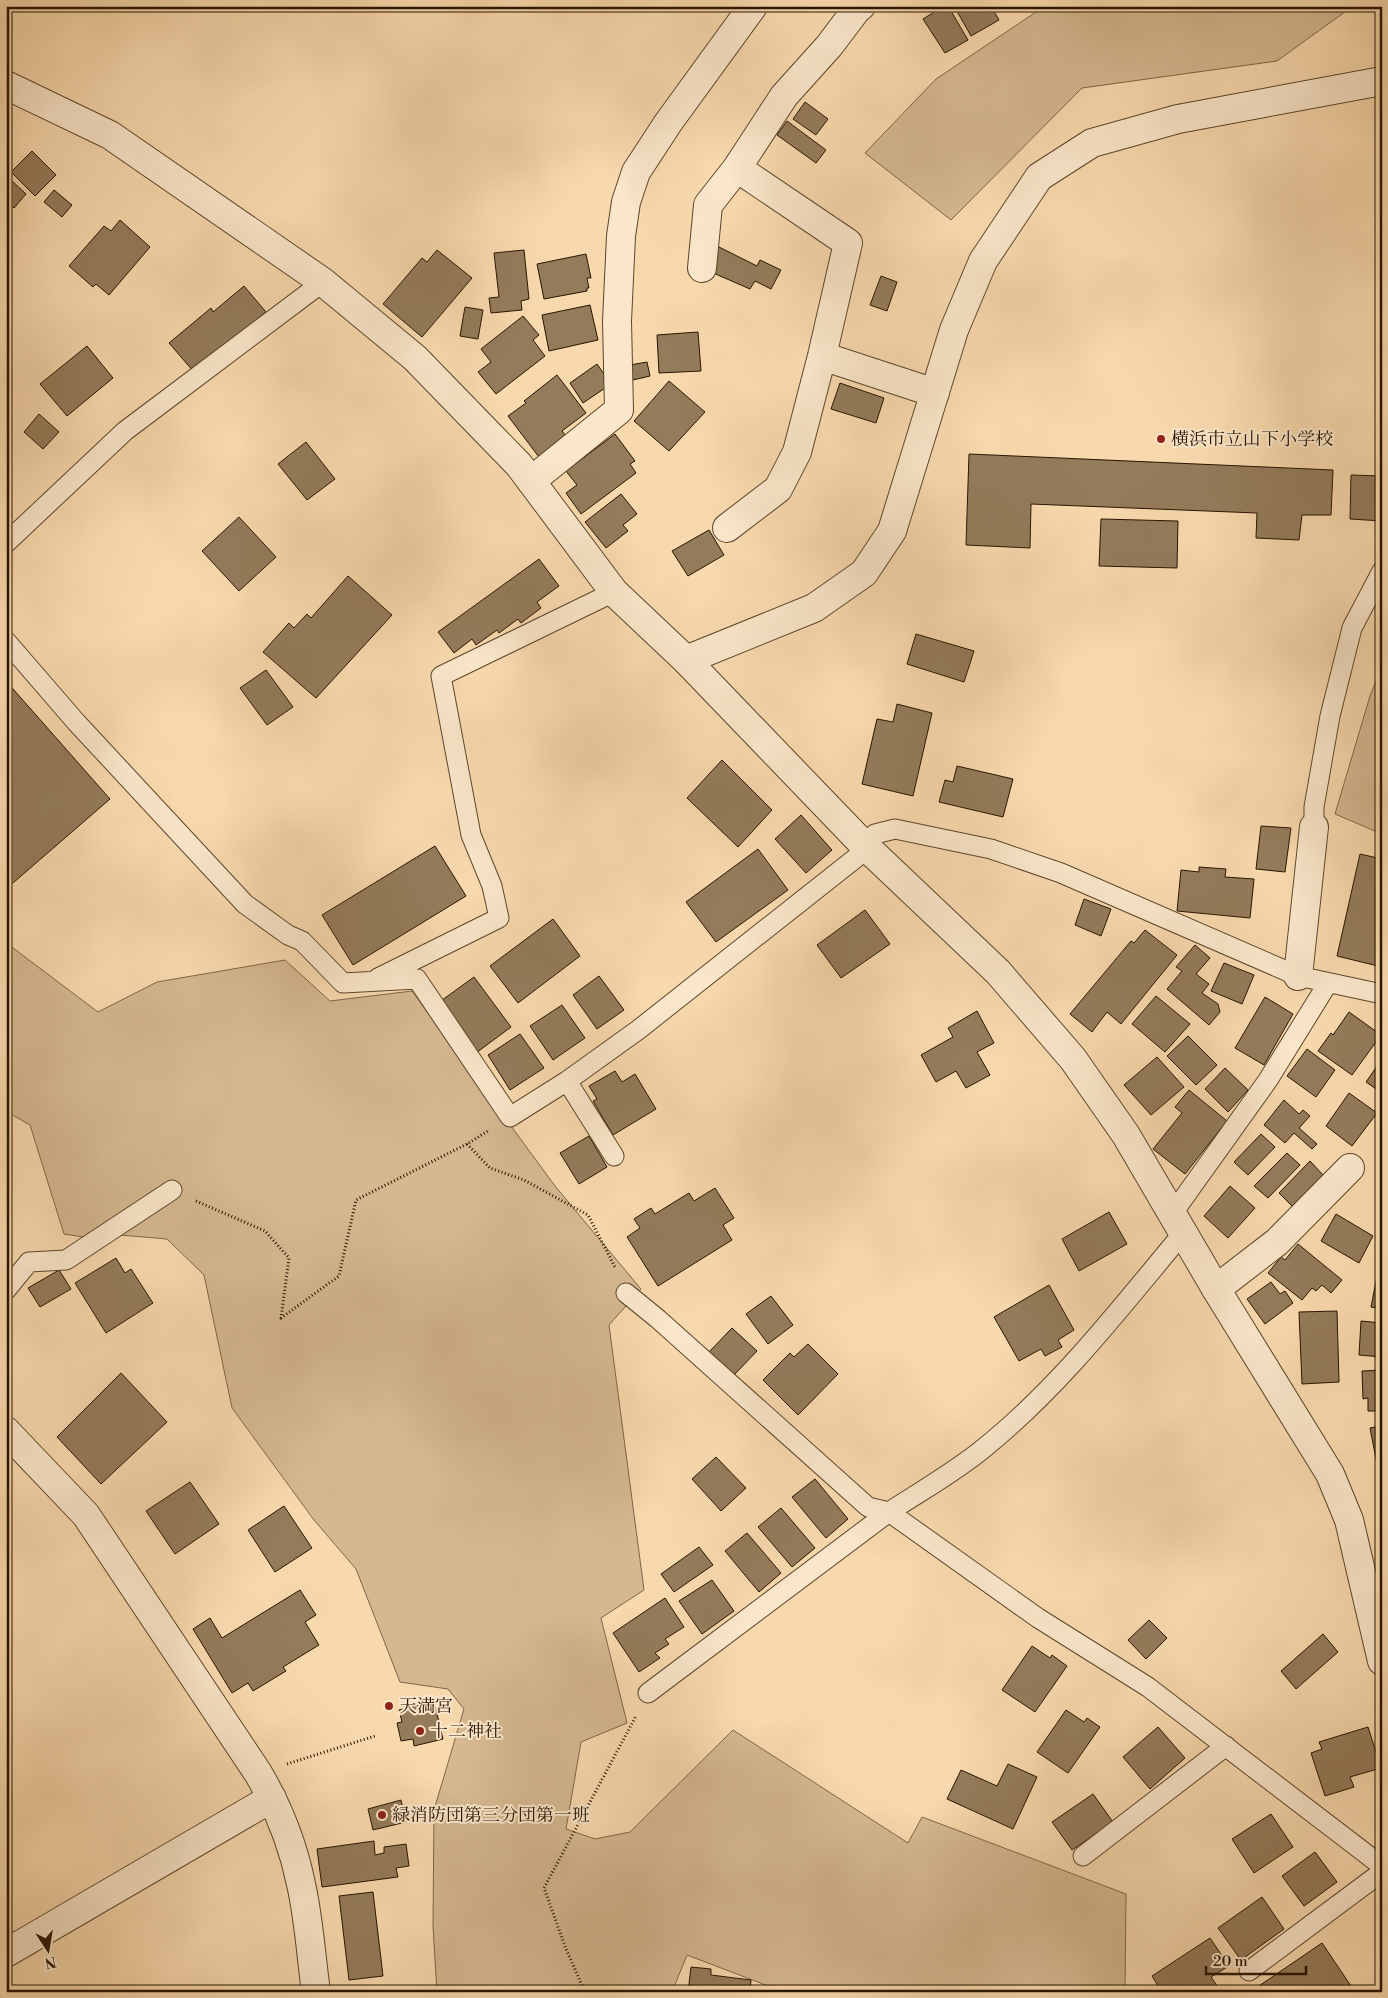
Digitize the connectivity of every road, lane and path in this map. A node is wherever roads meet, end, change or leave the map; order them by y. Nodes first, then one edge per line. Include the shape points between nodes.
1 (752, 6) edge
2 (861, 6) edge
3 (1382, 81) edge
4 (6, 86) edge
5 (737, 168) junction
6 (702, 268) dead end
7 (323, 282) junction
8 (822, 356) junction
9 (935, 393) junction
10 (531, 481) junction
11 (727, 528) dead end
12 (6, 543) edge
13 (1382, 570) edge
14 (614, 592) junction
15 (6, 641) edge
16 (686, 660) junction
17 (1314, 827) joint
18 (863, 844) junction
19 (1298, 976) junction
20 (373, 981) junction
21 (1328, 982) junction
22 (1382, 994) edge
23 (567, 1081) junction
24 (510, 1117) junction
25 (468, 1144) junction
26 (614, 1156) dead end
27 (1350, 1168) dead end
28 (172, 1190) joint
29 (1178, 1223) junction
30 (1216, 1289) junction
31 (6, 1290) edge
32 (626, 1293) joint
33 (6, 1431) edge
34 (889, 1512) junction
35 (1382, 1661) edge
36 (648, 1693) joint
37 (375, 1736) dead end
38 (1226, 1746) junction
39 (258, 1773) junction
40 (272, 1798) junction
41 (1083, 1856) dead end
42 (1382, 1866) edge
43 (1382, 1872) edge
44 (6, 1953) edge
45 (1249, 1971) dead end
46 (316, 1992) edge
47 (585, 1992) edge

1 - 10 street via 636,172 626,202 616,321 619,410
2 - 5 street via 784,96
3 - 9 street via 1178,119 1092,143 1039,177 984,261 954,330
4 - 7 street via 110,135
5 - 6 street via 708,205
5 - 8 street via 848,244
7 - 10 street via 415,358
7 - 12 lane via 125,431
8 - 9 street
8 - 11 street via 797,452 778,489
9 - 16 street via 892,531 864,573 814,608
10 - 14 street
13 - 17 lane via 1352,628 1330,716 1314,807
14 - 16 street
14 - 20 lane via 441,676 471,835 492,886 499,918
15 - 20 lane via 76,722 245,904 302,941 343,983
16 - 18 street
17 - 19 street
18 - 19 lane via 875,834 895,829 991,849 1061,873
18 - 23 lane via 856,858 638,1030
18 - 29 street via 998,972 1073,1059 1126,1135
19 - 21 lane
20 - 24 lane via 417,979
21 - 22 lane
21 - 29 lane
23 - 24 lane
23 - 26 lane
24 - 25 path
25 - 28 path via 356,1200 339,1276 281,1318 289,1258 265,1231
25 - 32 path via 490,1168 524,1180 588,1215
27 - 30 street via 1277,1242
28 - 31 lane via 66,1260 29,1262
29 - 30 street
29 - 34 lane via 1107,1324 1046,1392 984,1449
30 - 35 street via 1330,1474 1349,1520
32 - 34 lane via 868,1507
33 - 39 street via 86,1515
34 - 36 lane
34 - 38 lane via 1038,1618 1148,1687
36 - 47 path via 544,1888
37 - 39 path
38 - 41 lane
38 - 42 lane
39 - 40 street
40 - 44 street
40 - 46 street via 301,1884
43 - 45 lane

